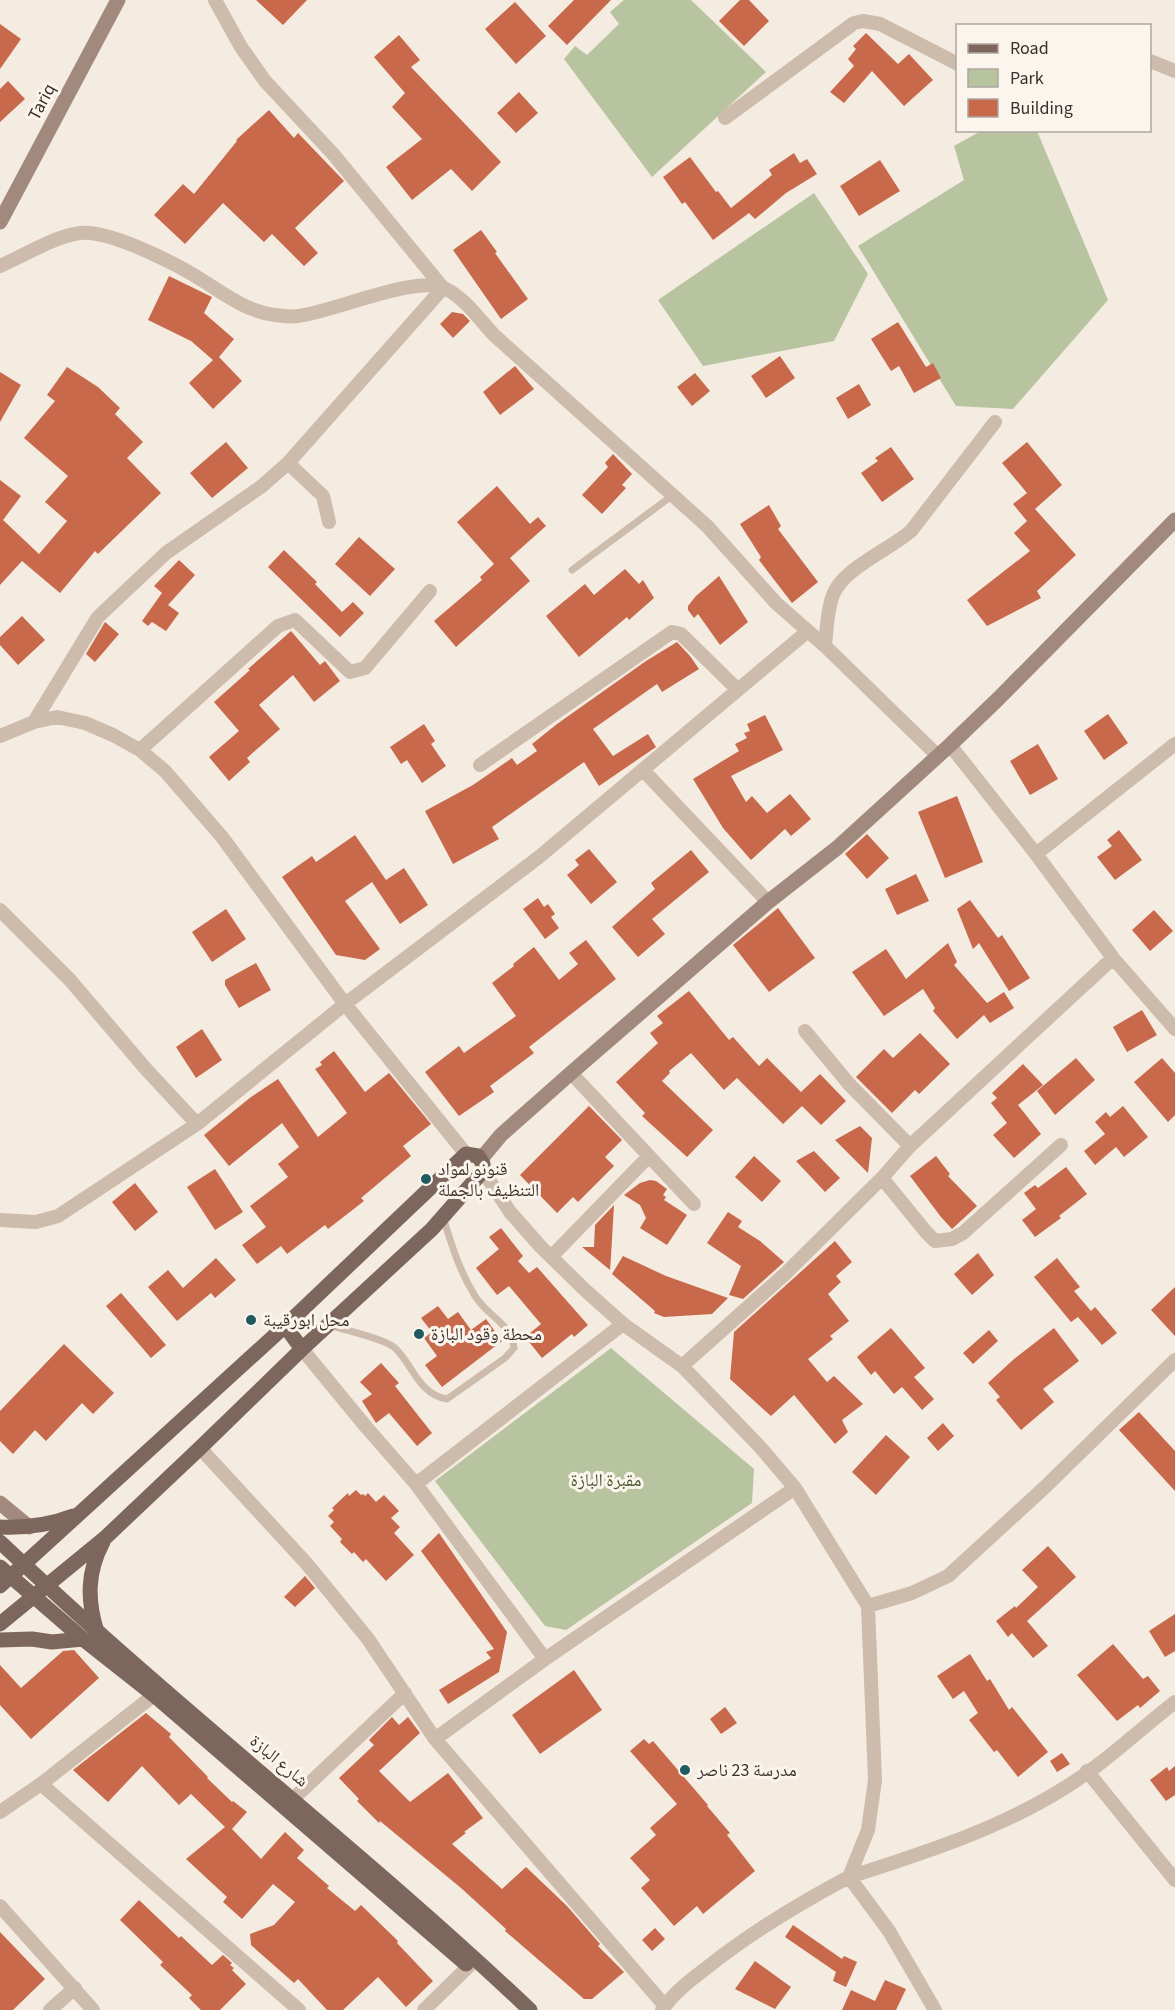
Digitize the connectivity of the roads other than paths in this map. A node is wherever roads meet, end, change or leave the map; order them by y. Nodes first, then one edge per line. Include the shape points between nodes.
1 (118, 0) edge
2 (214, 0) edge
3 (1151, 62) edge
4 (956, 63) edge
5 (1175, 71) edge
6 (725, 118) dead end
7 (0, 222) edge
8 (0, 266) edge
9 (443, 288) junction
10 (995, 422) dead end
11 (288, 463) junction
12 (674, 495) junction
13 (1175, 520) edge
14 (329, 522) dead end
15 (572, 570) dead end
16 (430, 591) dead end
17 (808, 631) junction
18 (825, 646) junction
19 (738, 690) junction
20 (34, 722) junction
21 (0, 736) edge
22 (1175, 744) edge
23 (950, 745) junction
24 (140, 750) junction
25 (938, 756) junction
26 (480, 765) dead end
27 (643, 770) junction
28 (1036, 854) junction
29 (768, 902) junction
30 (0, 910) edge
31 (1113, 958) junction
32 (345, 1004) junction
33 (1175, 1029) edge
34 (805, 1031) dead end
35 (571, 1073) junction
36 (197, 1124) junction
37 (1061, 1145) dead end
38 (910, 1146) junction
39 (466, 1154) junction
40 (650, 1156) junction
41 (482, 1165) junction
42 (882, 1178) junction
43 (694, 1204) dead end
44 (443, 1217) junction
45 (0, 1220) edge
46 (552, 1256) junction
47 (623, 1324) junction
48 (328, 1325) junction
49 (285, 1326) junction
50 (302, 1349) junction
51 (1175, 1360) edge
52 (682, 1366) junction
53 (200, 1448) junction
54 (416, 1484) junction
55 (795, 1488) junction
56 (0, 1503) edge
57 (82, 1513) junction
58 (0, 1527) edge
59 (29, 1527) junction
60 (106, 1537) junction
61 (0, 1542) edge
62 (24, 1564) junction
63 (3, 1577) edge
64 (46, 1585) junction
65 (33, 1597) junction
66 (868, 1606) junction
67 (0, 1624) edge
68 (97, 1632) junction
69 (83, 1639) junction
70 (0, 1640) edge
71 (545, 1659) junction
72 (405, 1693) junction
73 (154, 1695) junction
74 (1175, 1702) edge
75 (435, 1739) junction
76 (1088, 1772) junction
77 (41, 1784) junction
78 (293, 1799) junction
79 (0, 1812) edge
80 (849, 1877) junction
81 (1175, 1880) edge
82 (0, 1906) edge
83 (472, 1969) junction
84 (75, 1988) junction
85 (663, 2008) edge
86 (50, 2010) edge
87 (93, 2010) edge
88 (299, 2010) edge
89 (426, 2010) edge
90 (517, 2010) edge
91 (531, 2010) edge
92 (935, 2010) edge

1 - 7 main road, Tariq
2 - 9 street via 265,81 334,155
3 - 5 street
4 - 6 street via 880,24 854,23
8 - 9 street via 58,239 93,232 185,269 231,299 272,314 297,316 413,286
9 - 11 street
9 - 12 street via 464,302 494,335
10 - 18 street via 911,531 838,583 832,596
11 - 14 street via 323,496
11 - 20 street via 262,486 166,553 98,617
12 - 15 lane
12 - 17 street via 776,603
13 - 23 main road
16 - 24 street via 365,668 350,672 295,620 278,626
17 - 18 street
17 - 19 street
18 - 25 street
19 - 26 street via 681,634 672,633
19 - 27 street
20 - 21 street
20 - 24 street via 57,717 85,723
22 - 28 street
23 - 25 main road
23 - 28 street
24 - 32 street via 165,771 222,837
25 - 29 main road via 837,848
27 - 29 street
27 - 32 street via 538,857
28 - 31 street
29 - 35 main road
30 - 36 street via 70,980
31 - 33 street
31 - 38 street
32 - 36 street
32 - 39 street
34 - 38 street via 849,1084
35 - 40 street
35 - 41 main road via 501,1135
36 - 45 street via 58,1216 36,1222
37 - 42 street via 952,1239 935,1240
38 - 42 street
39 - 41 main road via 474,1154
39 - 49 main road
40 - 43 street
40 - 46 street
41 - 44 main road
41 - 46 street via 510,1212
42 - 52 street via 785,1274
44 - 48 main road
44 - 48 lane via 459,1267 477,1300 512,1336 514,1348 505,1358 447,1399 436,1397 423,1388 394,1346
46 - 47 street
47 - 52 street
47 - 54 street
48 - 50 main road
49 - 50 main road
49 - 57 main road
50 - 53 main road
50 - 54 street
51 - 66 street via 948,1576 912,1593
52 - 55 street
53 - 60 main road
53 - 72 street via 307,1564 368,1639
54 - 71 street
55 - 66 street
55 - 71 street
56 - 59 main road
57 - 59 main road
57 - 62 main road
58 - 59 main road
60 - 64 main road
60 - 68 main road via 90,1583 91,1612
61 - 62 main road, شارع البازة
62 - 63 main road
62 - 64 main road, شارع البازة
63 - 65 main road, شارع البازة
64 - 65 main road
64 - 68 main road, شارع البازة
65 - 67 main road
65 - 69 main road, شارع البازة
66 - 80 street via 874,1780 868,1830
68 - 78 main road, شارع البازة
69 - 70 main road
69 - 73 main road, شارع البازة
71 - 75 street
72 - 75 street
72 - 78 street
73 - 77 street
73 - 83 main road, شارع البازة
74 - 76 street
75 - 85 street
76 - 80 street via 1025,1811 930,1851
76 - 81 street
77 - 79 street
77 - 88 street
78 - 91 main road, شارع البازة
80 - 85 street via 739,1942 688,1982
80 - 92 street via 889,1931
82 - 84 street
83 - 89 street
83 - 90 main road, شارع البازة
84 - 86 street
84 - 87 street

